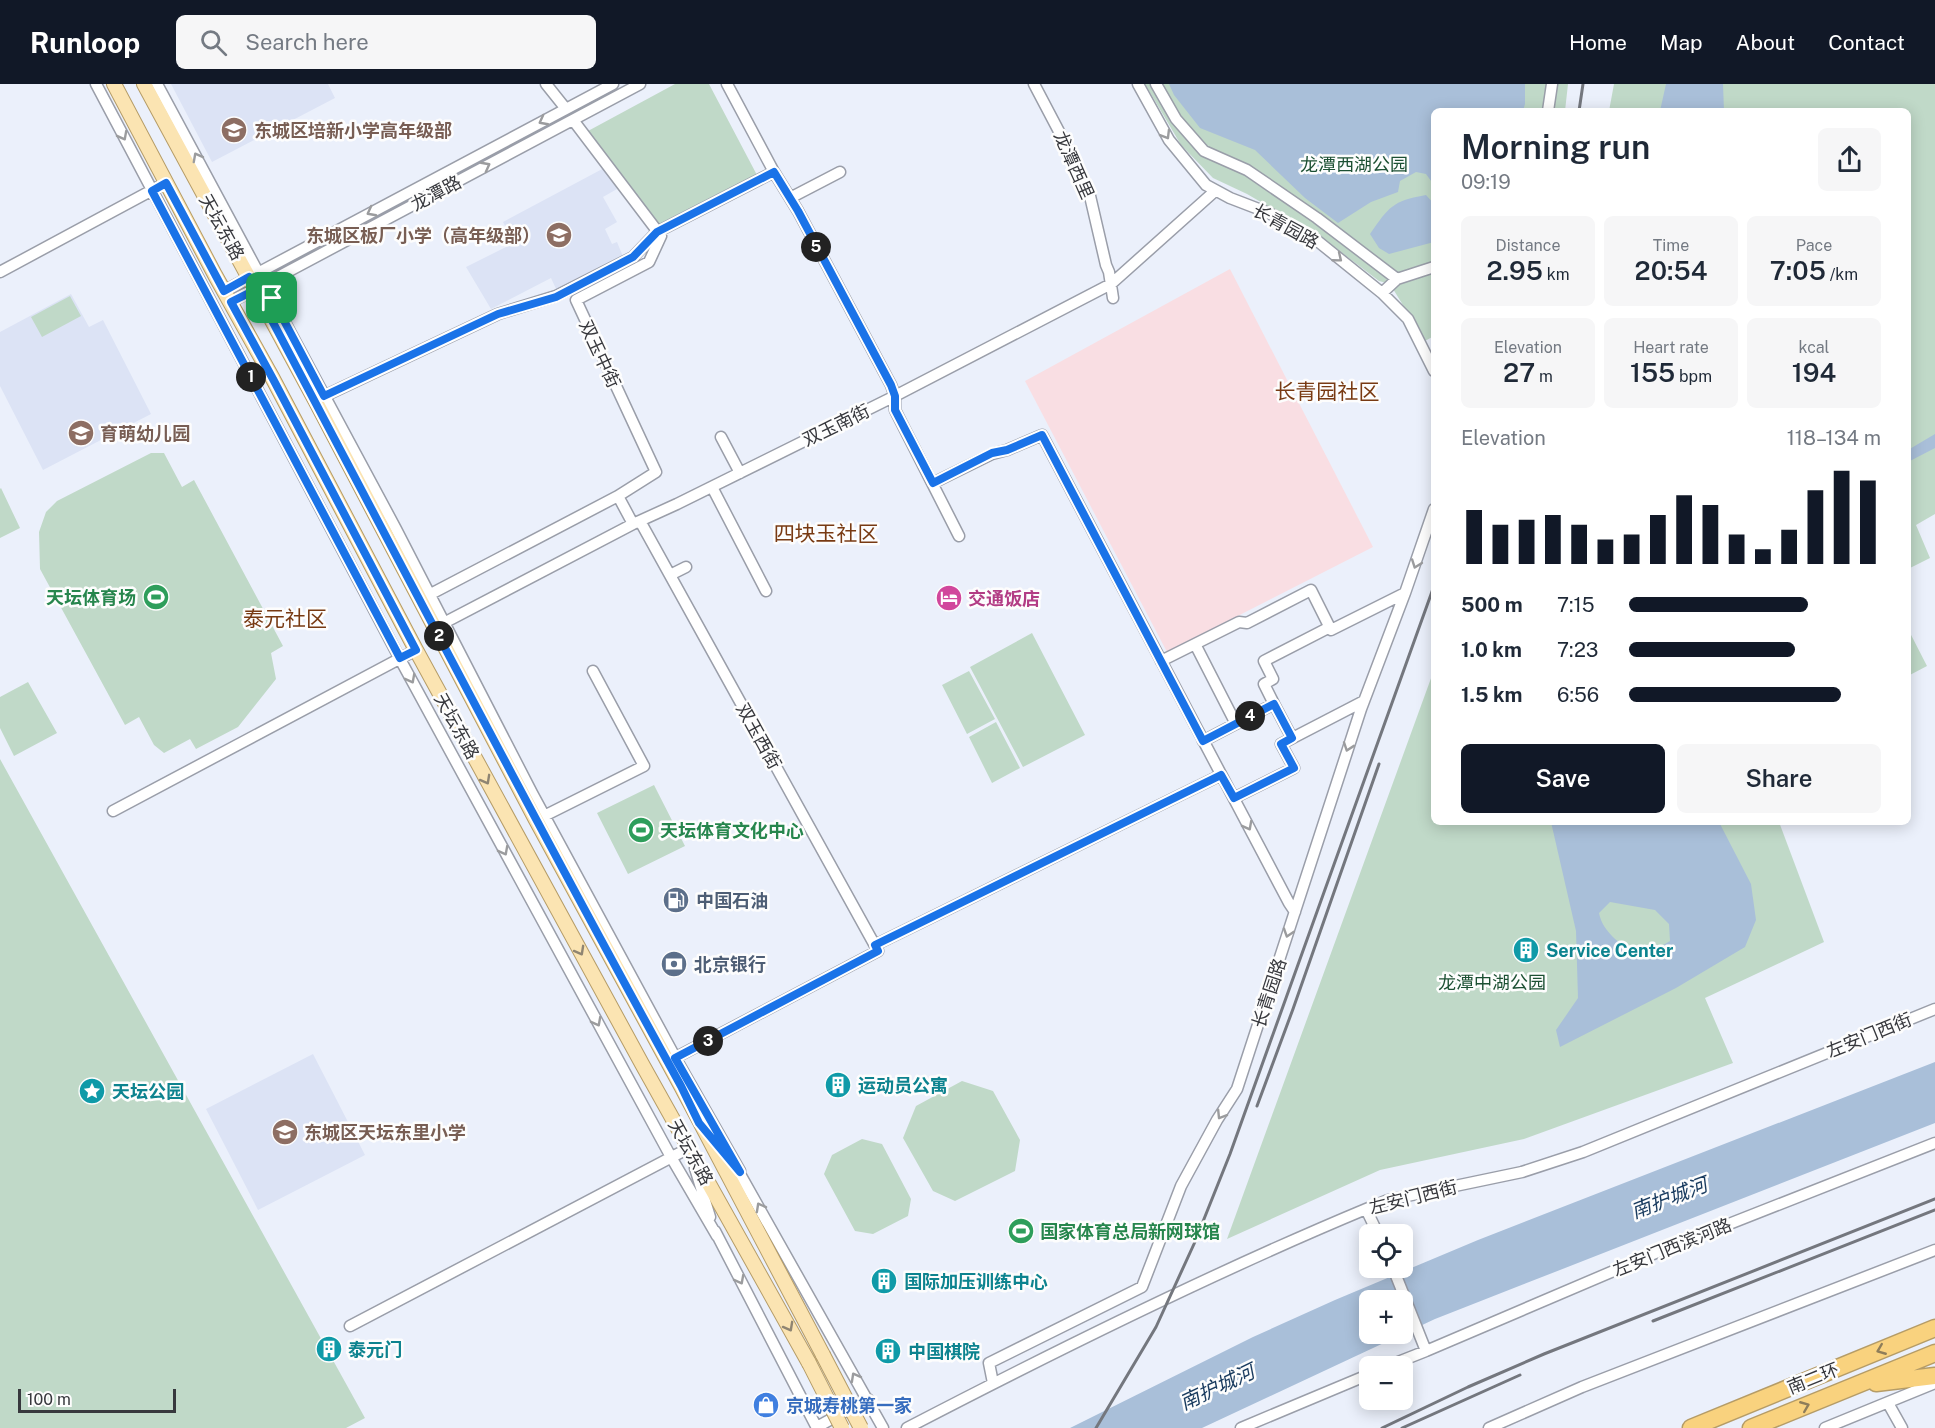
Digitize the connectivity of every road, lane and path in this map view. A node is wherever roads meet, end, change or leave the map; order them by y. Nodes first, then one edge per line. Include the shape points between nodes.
1 (96, 84) edge
2 (114, 84) edge
3 (144, 84) edge
4 (157, 84) edge
5 (546, 84) edge
6 (614, 84) edge
7 (640, 84) edge
8 (727, 84) edge
9 (1034, 84) edge
10 (1138, 84) edge
11 (1156, 84) edge
12 (1552, 84) edge
13 (1548, 108) edge
14 (566, 109) junction
15 (573, 120) junction
16 (774, 172) junction
17 (840, 172) dead end
18 (166, 183) junction
19 (152, 191) junction
20 (1215, 191) junction
21 (790, 198) junction
22 (657, 232) junction
23 (1431, 268) edge
24 (0, 272) edge
25 (1397, 279) junction
26 (257, 281) junction
27 (1111, 284) junction
28 (1382, 293) junction
29 (227, 297) junction
30 (1113, 298) dead end
31 (1431, 365) edge
32 (895, 396) junction
33 (320, 398) junction
34 (721, 437) dead end
35 (740, 473) junction
36 (933, 483) junction
37 (712, 487) junction
38 (618, 496) junction
39 (1431, 518) edge
40 (636, 522) junction
41 (958, 536) dead end
42 (686, 567) dead end
43 (670, 575) junction
44 (766, 591) dead end
45 (1405, 593) junction
46 (425, 597) junction
47 (440, 625) junction
48 (1330, 627) junction
49 (1195, 644) junction
50 (416, 650) junction
51 (400, 658) junction
52 (1161, 661) junction
53 (593, 671) dead end
54 (1364, 701) junction
55 (1274, 704) junction
56 (1236, 724) junction
57 (1292, 738) junction
58 (1203, 741) junction
59 (1221, 775) junction
60 (1234, 798) junction
61 (113, 811) dead end
62 (540, 818) junction
63 (1295, 912) junction
64 (877, 948) junction
65 (1935, 1009) edge
66 (671, 1059) junction
67 (699, 1123) junction
68 (1935, 1143) edge
69 (689, 1148) junction
70 (671, 1157) junction
71 (740, 1172) junction
72 (1366, 1209) junction
73 (1373, 1224) edge
74 (717, 1236) junction
75 (1935, 1250) edge
76 (1397, 1278) edge
77 (350, 1326) dead end
78 (1935, 1328) edge
79 (1426, 1351) junction
80 (1935, 1353) edge
81 (1413, 1356) edge
82 (1935, 1376) edge
83 (1359, 1379) edge
84 (993, 1383) junction
85 (1935, 1383) edge
86 (1854, 1386) junction
87 (868, 1399) junction
88 (1888, 1403) junction
89 (817, 1427) edge
90 (842, 1428) edge
91 (861, 1428) edge
92 (883, 1428) edge
93 (907, 1428) edge
94 (1240, 1428) edge
95 (1489, 1428) edge
96 (1691, 1428) edge
97 (1750, 1428) edge
98 (1825, 1428) edge
99 (1902, 1428) edge

1 -> 19 street
2 - 18 main road, 天坛东路
3 - 26 main road, 天坛东路
26 -> 4 street
5 - 14 street
6 - 14 street, 龙潭路
7 - 15 street, 龙潭路
8 - 16 street
9 - 27 street, 龙潭西里 via 1090,196
10 -> 20 street, 长青园路 via 1169,140
11 - 25 street via 1176,119 1204,151 1247,170
12 - 13 street
14 -> 26 street, 龙潭路
15 - 22 street
26 -> 15 street, 龙潭路
16 - 21 street
16 - 22 street
17 - 21 street
18 - 19 street
18 - 29 main road, 天坛东路
19 - 24 street
19 - 51 street
20 - 27 street, 双玉南街
20 -> 28 street, 长青园路 via 1269,213 1315,239
21 - 32 street
22 - 33 street via 633,257 556,297 498,314
22 - 38 street, 双玉中街 via 661,236 649,262 576,300 656,472
23 - 25 street
25 - 28 street
26 - 29 street, 龙潭路
26 - 33 main road, 天坛东路
27 - 30 street, 龙潭西里
27 - 32 street, 双玉南街
28 - 31 street, 长青园路 via 1408,319
29 - 50 main road, 天坛东路
32 - 35 street, 双玉南街
32 - 36 street via 895,410
33 - 46 main road, 天坛东路
34 - 35 street
35 - 37 street, 双玉南街
36 - 41 street
36 - 52 street via 992,453 1042,435
37 - 40 street, 双玉南街
37 - 44 street
38 - 40 street
38 - 46 street
39 -> 45 street, 长青园路
40 - 43 street, 双玉西街
40 - 47 street, 双玉南街
42 - 43 street
43 - 64 street, 双玉西街
45 - 48 street via 1331,630
45 - 54 street, 长青园路
46 - 47 main road, 天坛东路
47 - 62 main road, 天坛东路
48 - 49 street via 1311,590
48 - 55 street via 1264,661 1273,679 1264,684
49 - 52 street
49 - 56 street
50 - 51 street
50 -> 69 main road, 天坛东路
51 - 61 street
51 -> 70 street
52 - 58 street
53 - 62 street via 644,766
54 - 57 street
54 -> 63 street, 长青园路
55 - 56 street
55 - 57 street
56 - 58 street
57 - 60 street via 1281,744 1294,768
58 - 59 street
59 - 60 street
59 - 64 street
60 -> 63 street
62 - 66 main road, 天坛东路
63 -> 84 street, 长青园路 via 1237,1089 1181,1186 1142,1287 989,1363
64 - 66 street
65 - 72 street, 左安门西街 via 1583,1152 1522,1172 1388,1200
66 - 67 main road, 天坛东路
66 - 71 street
67 - 71 street
67 - 91 main road, 天坛东路, bridge
68 - 79 street, 左安门西滨河路 via 1658,1252
69 - 70 street
69 - 74 street
69 -> 90 main road, 天坛东路, bridge
70 - 74 street
70 - 77 street
87 -> 71 street
72 - 73 street
72 - 84 street, 左安门西街
74 -> 89 street
75 - 95 street via 1582,1387
76 - 79 street
78 -> 96 highway, 南二环
79 - 81 street, 左安门西滨河路
80 - 86 highway, 南二环
82 - 86 highway
83 - 94 street
84 - 93 street, 左安门西街
85 - 88 street
97 -> 86 highway, 南二环
87 - 89 street
87 - 92 street
88 - 98 street
88 - 99 street

